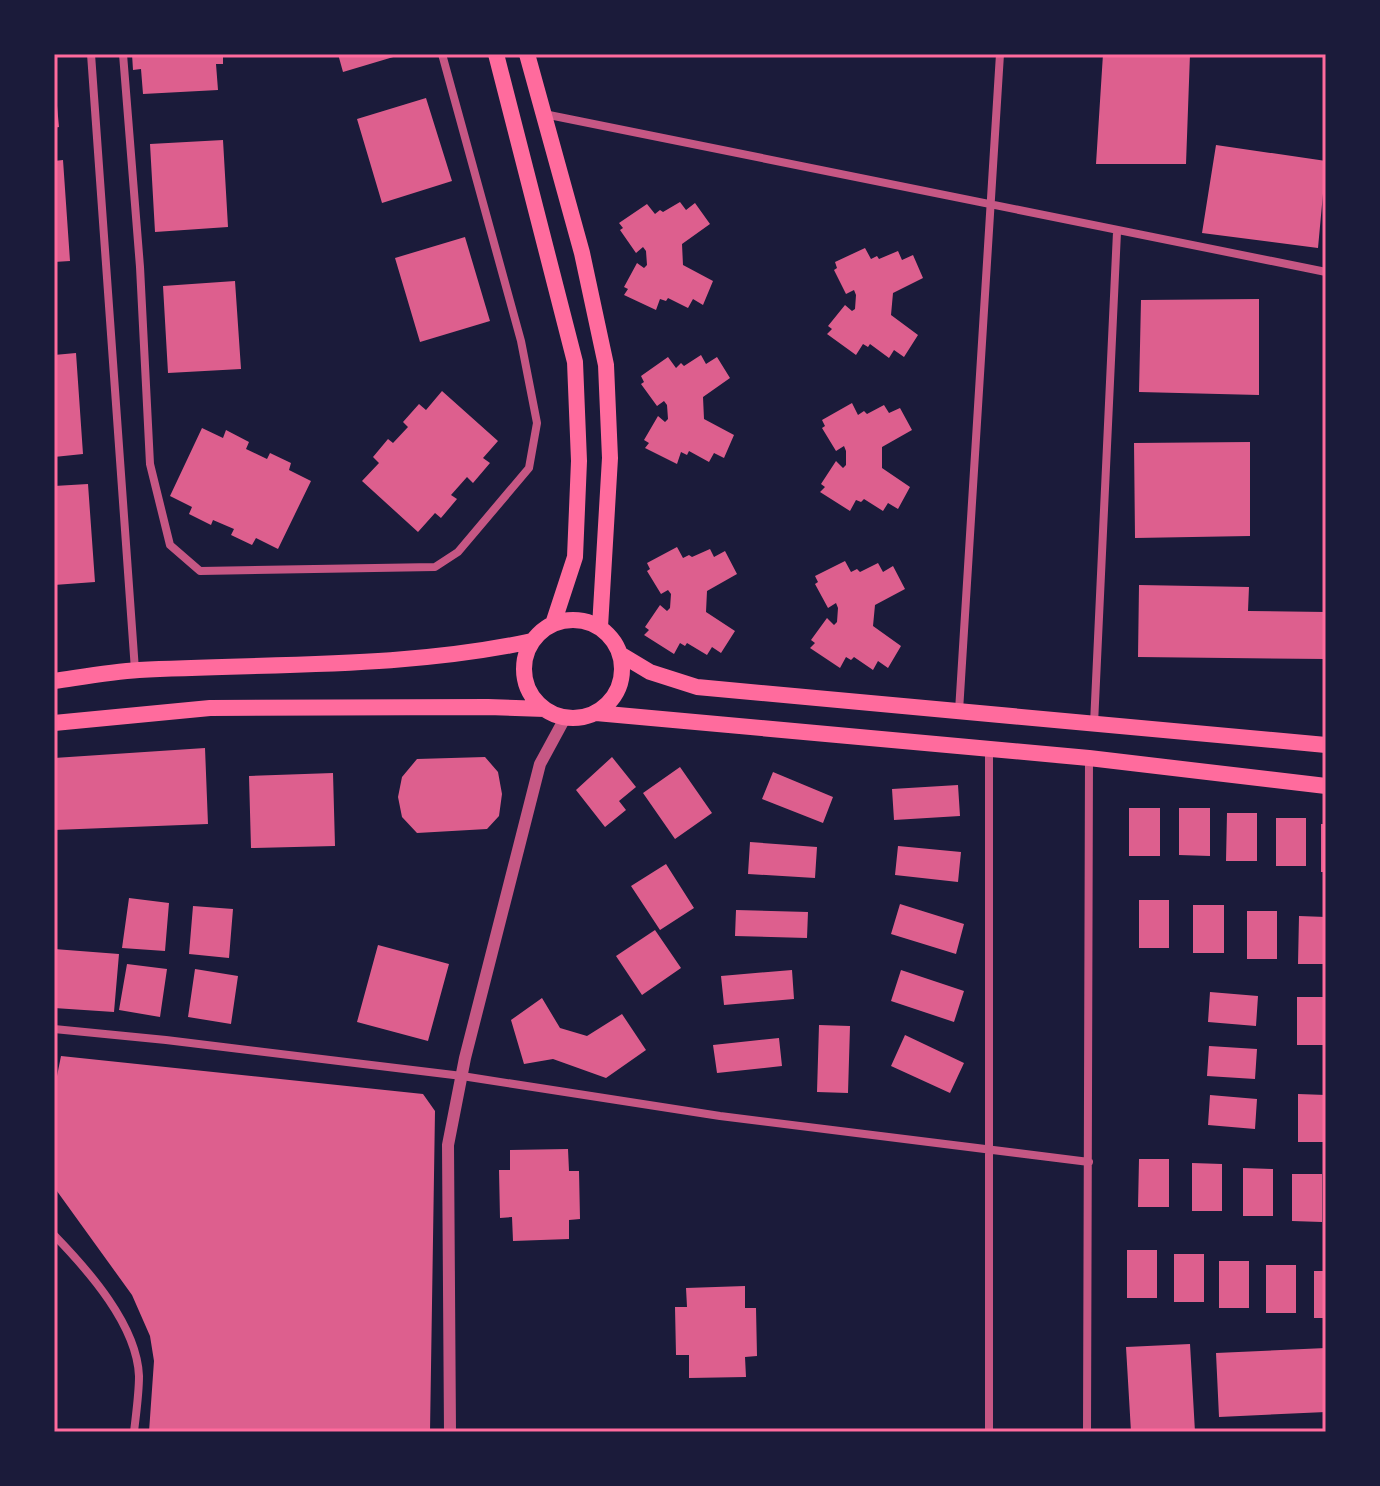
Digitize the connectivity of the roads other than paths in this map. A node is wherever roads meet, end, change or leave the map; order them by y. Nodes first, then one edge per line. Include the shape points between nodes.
1 (91, 54) edge
2 (123, 54) edge
3 (442, 54) edge
4 (496, 54) edge
5 (527, 54) edge
6 (1000, 54) edge
7 (543, 114) junction
8 (990, 205) junction
9 (1117, 232) junction
10 (1326, 272) edge
11 (553, 624) junction
12 (600, 627) junction
13 (532, 641) junction
14 (620, 654) junction
15 (135, 670) junction
16 (54, 681) edge
17 (545, 709) junction
18 (959, 711) junction
19 (596, 713) junction
20 (565, 718) junction
21 (54, 723) edge
22 (1094, 724) junction
23 (1326, 745) edge
24 (989, 749) junction
25 (1089, 758) junction
26 (1326, 786) edge
27 (54, 1029) edge
28 (462, 1076) junction
29 (989, 1150) junction
30 (1089, 1162) junction
31 (54, 1235) edge
32 (134, 1432) edge
33 (450, 1432) edge
34 (989, 1432) edge
35 (1087, 1432) edge

1 - 15 street
2 - 3 street via 150,464 170,545 200,571 435,567 458,552 529,468 537,423 521,341
4 - 11 main road via 575,362 575,557
5 - 7 main road
6 - 8 street
7 - 8 street
7 - 12 main road via 606,365 610,458
8 - 9 street
8 - 18 street
9 - 10 street
9 - 22 street
11 - 12 main road via 569,620
11 - 13 main road
12 - 14 main road
13 - 15 main road via 482,652 313,665
13 - 17 main road via 524,678
14 - 18 main road via 650,672 697,687
14 - 19 main road via 619,688
15 - 16 main road
17 - 20 main road
17 - 21 main road via 210,708
18 - 22 main road
19 - 20 main road
19 - 24 main road
20 - 28 street via 540,764
22 - 23 main road
24 - 25 main road
24 - 29 street
25 - 26 main road
25 - 30 street
27 - 28 street
28 - 29 street
28 - 33 street via 448,1145
29 - 30 street
29 - 34 street
30 - 35 street
31 - 32 street via 89,1271 126,1329 139,1374

